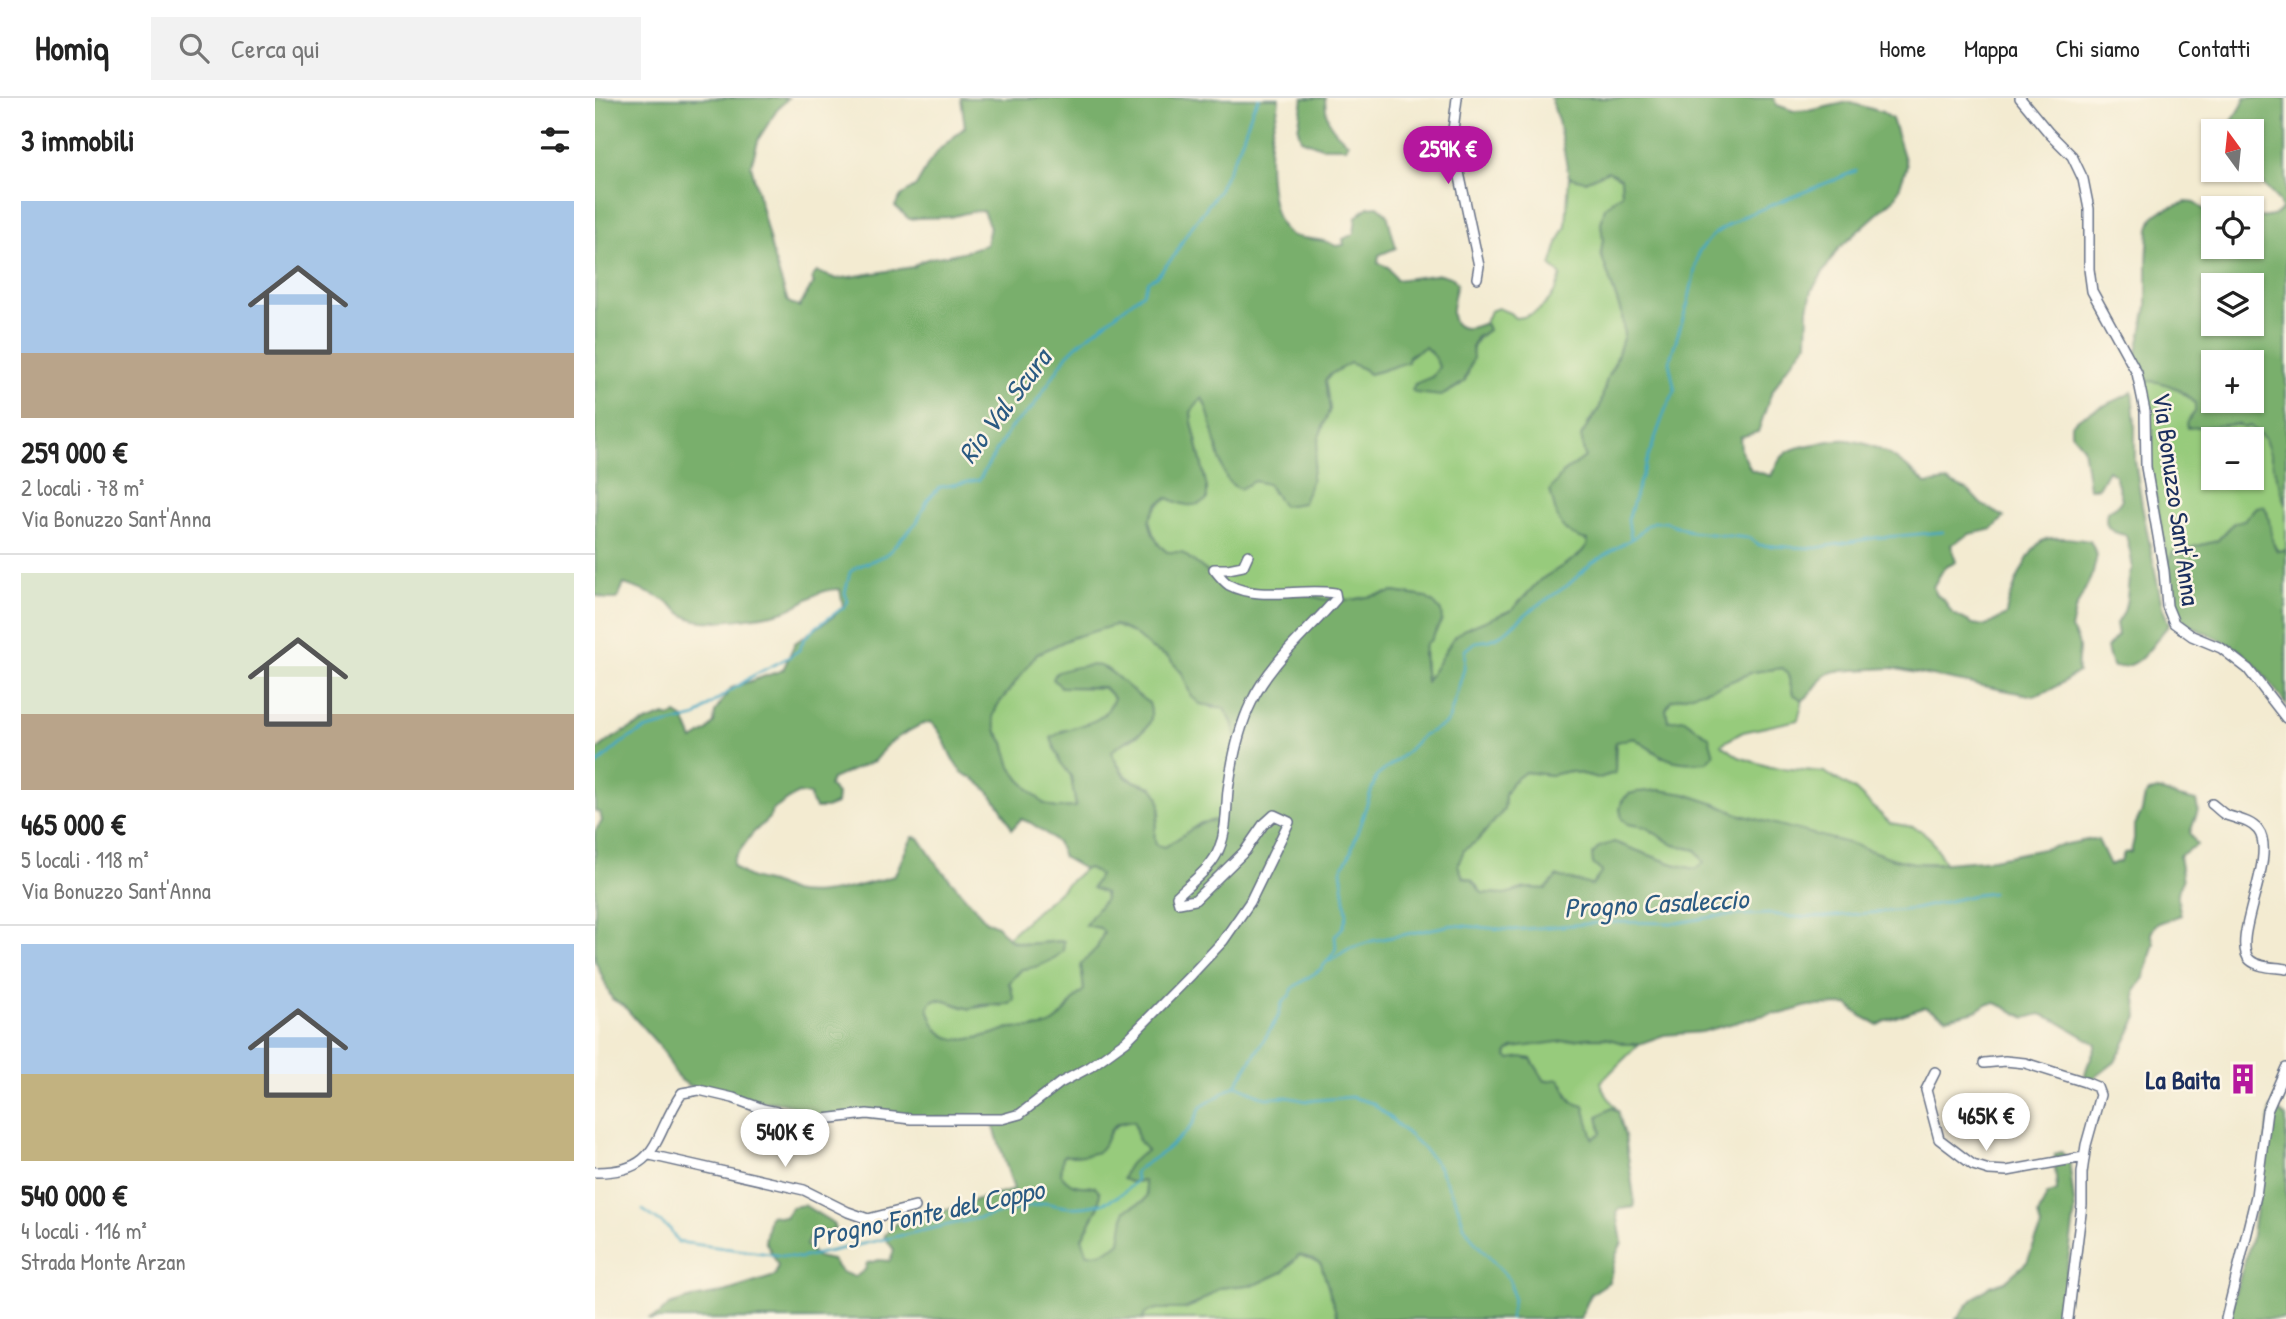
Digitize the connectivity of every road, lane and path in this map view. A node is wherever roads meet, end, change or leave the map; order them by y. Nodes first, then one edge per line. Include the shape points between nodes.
1 (1457, 98) edge
2 (2020, 98) edge
3 (1477, 278) dead end
4 (1248, 555) dead end
5 (2286, 718) edge
6 (2212, 804) dead end
7 (2286, 969) edge
8 (1984, 1063) dead end
9 (2286, 1068) edge
10 (1935, 1072) dead end
11 (650, 1155) junction
12 (2084, 1157) junction
13 (595, 1172) edge
14 (915, 1207) dead end
15 (2068, 1319) edge
16 (2226, 1319) edge

1 - 3 street via 1454,149 1479,266
2 - 5 street, Via Bonuzzo Sant'Anna via 2072,156 2083,179 2089,209 2092,291 2137,373 2145,411 2146,467 2167,606 2174,623 2221,648 2248,669
4 - 11 street via 1243,566 1214,569 1227,584 1253,593 1322,590 1335,593 1336,599 1286,652 1252,700 1232,764 1219,850 1177,896 1179,903 1195,900 1274,815 1289,822 1250,902 1223,941 1126,1041 1020,1114 1002,1119 867,1114 815,1120 699,1090 682,1093
6 - 7 street via 2258,829 2263,850 2243,943 2245,953 2258,965
8 - 12 street via 2025,1063 2097,1087 2100,1095
9 - 16 street via 2267,1111 2256,1196
10 - 12 street via 1926,1090 1939,1139 1972,1165 2007,1171
11 - 13 street via 632,1166
11 - 14 street via 804,1190 868,1219
12 - 15 street

